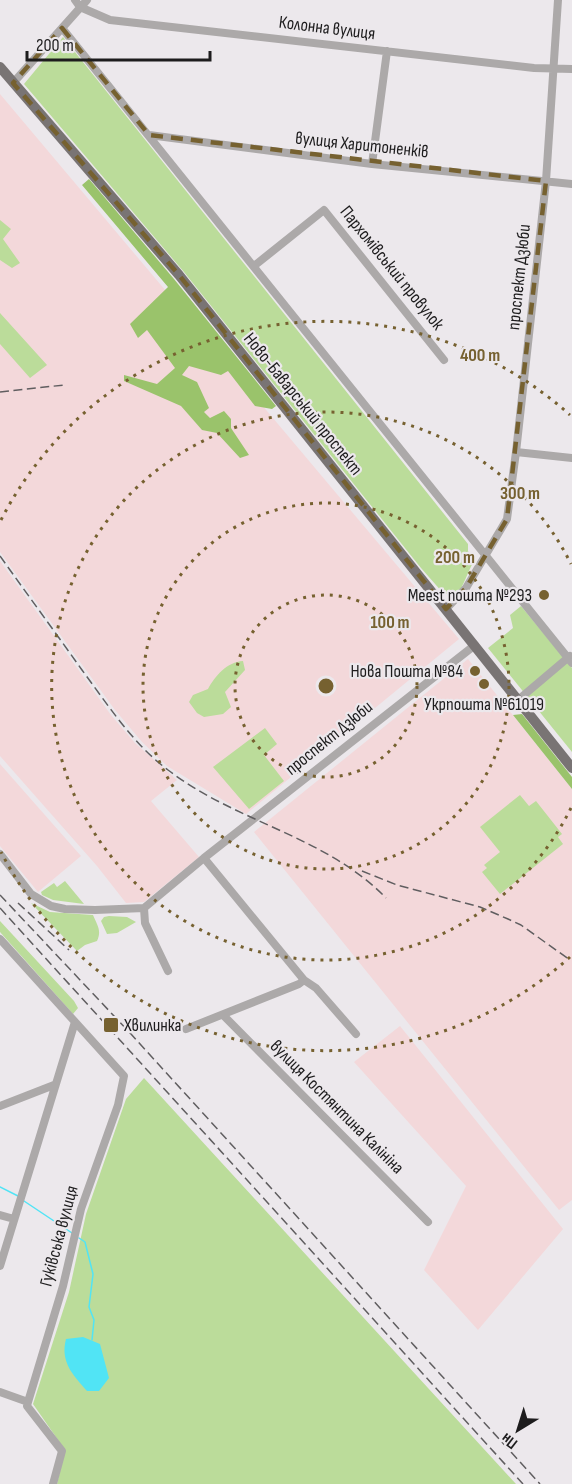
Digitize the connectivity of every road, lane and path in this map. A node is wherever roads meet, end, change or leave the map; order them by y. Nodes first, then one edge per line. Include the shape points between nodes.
1 (558, 0) edge
2 (81, 2) edge
3 (62, 28) junction
4 (387, 51) junction
5 (0, 67) edge
6 (552, 68) junction
7 (572, 69) edge
8 (14, 82) junction
9 (149, 135) junction
10 (372, 164) junction
11 (546, 182) junction
12 (572, 184) edge
13 (254, 266) junction
14 (444, 360) dead end
15 (516, 452) junction
16 (572, 458) edge
17 (486, 557) junction
18 (446, 609) junction
19 (474, 645) junction
20 (571, 658) edge
21 (518, 700) junction
22 (572, 768) edge
23 (0, 854) edge
24 (204, 858) junction
25 (144, 908) junction
26 (0, 939) edge
27 (168, 971) dead end
28 (304, 980) junction
29 (223, 1015) junction
30 (75, 1022) junction
31 (186, 1029) dead end
32 (356, 1034) dead end
33 (54, 1085) junction
34 (0, 1106) edge
35 (0, 1215) edge
36 (14, 1219) junction
37 (429, 1222) dead end
38 (0, 1266) edge
39 (0, 1392) edge
40 (27, 1404) junction
41 (53, 1484) edge

1 - 6 street, проспект Дзюби
2 - 3 street
2 - 4 street, Колонна вулиця via 110,20
3 - 8 street
3 - 9 street
4 - 6 street, Колонна вулиця
4 - 10 street
5 - 8 main road, Ново-Баварський проспект
6 - 7 street, Колонна вулиця
6 - 11 street, проспект Дзюби
8 - 18 main road, Ново-Баварський проспект via 179,275
9 - 10 street, вулиця Харитоненків
9 - 13 street
10 - 11 street, вулиця Харитоненків
11 - 12 street, вулиця Харитоненків
11 - 15 street, проспект Дзюби
13 - 14 street, Пархомівський провулок via 324,210
13 - 17 street
15 - 16 street
15 - 17 street, проспект Дзюби via 507,519
17 - 18 street, проспект Дзюби via 466,588
17 - 20 street
18 - 19 main road, Ново-Баварський проспект
19 - 21 main road, Ново-Баварський проспект
19 - 24 street, проспект Дзюби
20 - 21 street
21 - 22 main road, Ново-Баварський проспект
23 - 25 street via 32,894 51,906 95,910
24 - 25 street
24 - 28 street
25 - 27 street via 145,922
26 - 30 street
28 - 29 street
28 - 32 street via 316,988
29 - 31 street
29 - 37 street, вулиця Костянтина Калініна
30 - 33 street
30 - 40 street, Гуківська вулиця via 124,1076 81,1209 63,1286
33 - 34 street
33 - 36 street
35 - 36 street
36 - 38 street
39 - 40 street
40 - 41 street via 62,1451

